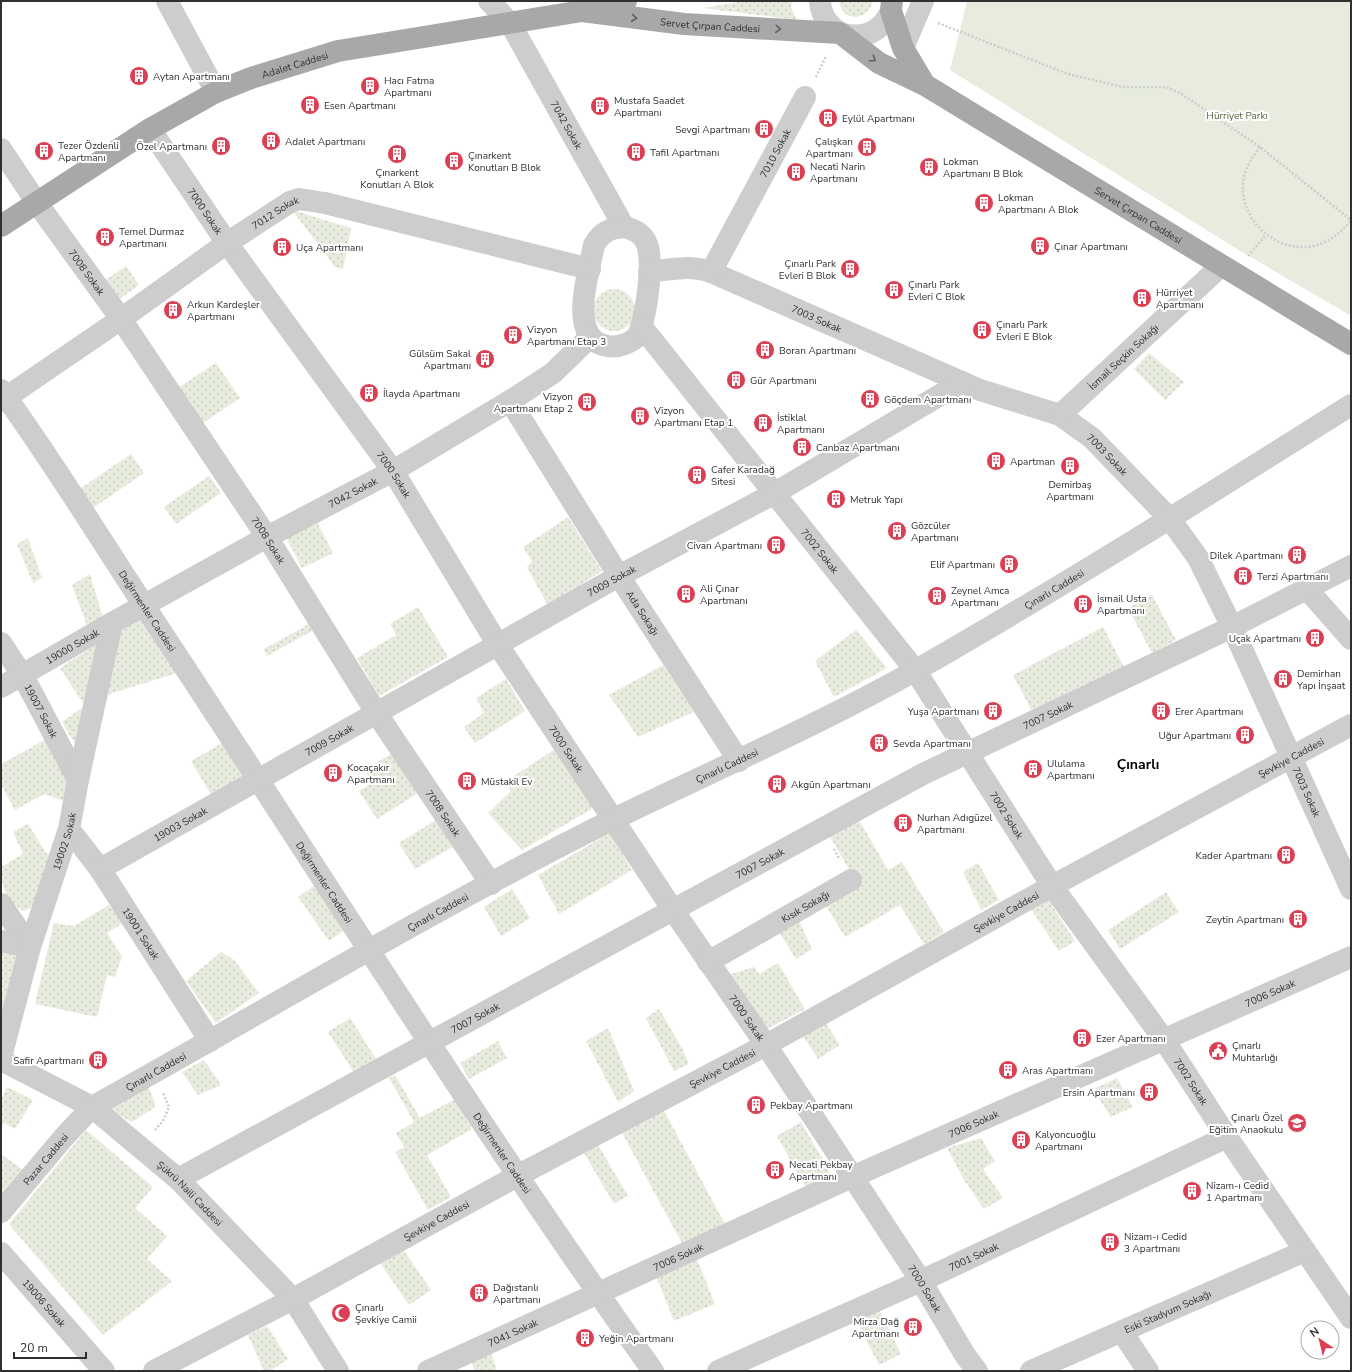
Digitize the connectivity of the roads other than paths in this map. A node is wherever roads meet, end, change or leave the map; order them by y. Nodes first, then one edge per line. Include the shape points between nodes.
1 (167, 1) edge
2 (488, 1) edge
3 (626, 1) edge
4 (820, 1) edge
5 (904, 6) edge
6 (582, 11) junction
7 (510, 23) junction
8 (838, 33) junction
9 (925, 85) junction
10 (216, 92) junction
11 (805, 96) road end
12 (150, 129) junction
13 (1, 149) edge
14 (37, 203) junction
15 (1, 226) edge
16 (624, 226) junction
17 (227, 243) junction
18 (1221, 266) junction
19 (590, 269) junction
20 (649, 272) junction
21 (711, 272) junction
22 (121, 319) junction
23 (642, 327) junction
24 (590, 337) junction
25 (1351, 344) edge
26 (962, 382) junction
27 (3, 396) edge
28 (510, 401) junction
29 (1351, 405) edge
30 (1060, 415) junction
31 (393, 471) junction
32 (775, 492) junction
33 (1170, 519) junction
34 (267, 537) junction
35 (1351, 566) edge
36 (619, 576) junction
37 (1306, 588) junction
38 (144, 605) junction
39 (112, 622) junction
40 (1232, 627) junction
41 (1351, 639) edge
42 (1, 643) edge
43 (498, 645) junction
44 (915, 670) junction
45 (22, 676) junction
46 (1, 687) edge
47 (377, 714) junction
48 (1351, 725) edge
49 (968, 754) junction
50 (1291, 756) junction
51 (738, 761) junction
52 (78, 780) junction
53 (260, 780) junction
54 (613, 820) junction
55 (69, 829) junction
56 (100, 869) junction
57 (851, 880) road end
58 (491, 884) junction
59 (1052, 886) junction
60 (1351, 889) edge
61 (1, 904) edge
62 (672, 910) junction
63 (1, 941) edge
64 (30, 947) junction
65 (369, 951) junction
66 (1351, 957) edge
67 (708, 962) junction
68 (210, 1041) junction
69 (1165, 1041) junction
70 (429, 1043) junction
71 (766, 1045) junction
72 (1, 1056) edge
73 (1, 1060) edge
74 (92, 1107) junction
75 (1227, 1136) junction
76 (517, 1176) junction
77 (852, 1177) junction
78 (178, 1179) junction
79 (1, 1212) edge
80 (1305, 1251) junction
81 (1, 1253) edge
82 (921, 1281) junction
83 (598, 1294) junction
84 (293, 1299) junction
85 (1351, 1318) edge
86 (1122, 1332) junction
87 (104, 1371) edge
88 (154, 1371) edge
89 (338, 1371) edge
90 (428, 1371) edge
91 (653, 1371) edge
92 (718, 1371) edge
93 (977, 1371) edge
94 (1031, 1371) edge
95 (1148, 1371) edge

1 - 10 street
2 - 7 street, 7042 Sokak
3 - 6 main road, Adalet Caddesi
4 - 8 street via 824,18
5 - 8 street via 872,33 862,36
5 - 9 main road, Servet Çırpan Caddesi via 903,48
6 - 7 main road, Adalet Caddesi
6 -> 8 main road, Servet Çırpan Caddesi via 684,24
7 - 10 main road, Adalet Caddesi via 338,51 251,78
7 - 16 street, 7042 Sokak
8 -> 9 main road, Servet Çırpan Caddesi via 879,63
9 - 18 main road, Servet Çırpan Caddesi
10 - 12 main road, Adalet Caddesi
11 - 21 street, 7010 Sokak
12 - 14 main road, Adalet Caddesi
12 - 17 street, 7000 Sokak
13 - 14 street, 7008 Sokak
14 - 15 main road, Adalet Caddesi
14 - 22 street, 7008 Sokak
16 - 19 street via 605,231 598,237
16 - 20 street via 641,234 647,242
17 - 19 street, 7012 Sokak via 290,202 306,199
17 - 22 street, 7012 Sokak
17 - 31 street, 7000 Sokak
18 - 25 main road, Servet Çırpan Caddesi
18 - 30 street, İsmail Seçkin Sokağı
19 - 24 street via 582,318
20 - 21 street, 7003 Sokak via 684,267
20 - 23 street
21 - 26 street, 7003 Sokak
22 - 27 street, 7012 Sokak
22 - 34 street, 7008 Sokak
23 - 24 street via 638,337 619,346 599,344
23 - 32 street, 7002 Sokak
24 - 28 street, 7042 Sokak via 553,373
26 - 30 street, 7003 Sokak
26 - 32 street, 7009 Sokak
27 - 38 street, Değirmenler Caddesi
28 - 31 street, 7042 Sokak
28 - 36 street, Ada Sokağı
29 - 33 street, Çınarlı Caddesi
30 - 33 street, 7003 Sokak via 1092,438
31 - 34 street, 7042 Sokak
31 - 43 street, 7000 Sokak
32 - 36 street, 7009 Sokak
32 - 44 street, 7002 Sokak
33 - 40 street, 7003 Sokak via 1198,558
33 - 44 street, Çınarlı Caddesi
34 - 38 street, 7042 Sokak
34 - 47 street, 7008 Sokak
35 - 37 street, 7007 Sokak
36 - 43 street, 7009 Sokak
36 - 51 street, Ada Sokağı
37 - 40 street, 7007 Sokak
37 - 41 street
38 - 39 street, 19000 Sokak
38 - 53 street, Değirmenler Caddesi
39 - 45 street, 19000 Sokak
39 - 52 street, 19002 Sokak
40 - 49 street, 7007 Sokak
40 - 50 street, 7003 Sokak
42 - 45 street, 19007 Sokak
43 - 47 street, 7009 Sokak
43 - 54 street, 7000 Sokak
44 - 49 street, 7002 Sokak
44 - 51 street, Çınarlı Caddesi
45 - 46 street, 19000 Sokak
45 - 52 street, 19007 Sokak
47 - 53 street, 7009 Sokak
47 - 58 street, 7008 Sokak
48 - 50 street, Şevkiye Caddesi
49 - 59 street, 7002 Sokak
49 - 62 street, 7007 Sokak via 923,774
50 - 59 street, Şevkiye Caddesi
50 - 60 street, 7003 Sokak
51 - 54 street, Çınarlı Caddesi
52 - 55 street, 19002 Sokak
53 - 56 street, 19003 Sokak
53 - 65 street, Değirmenler Caddesi
54 - 58 street, Çınarlı Caddesi
54 - 62 street, 7000 Sokak
55 - 56 street, 19001 Sokak
55 - 64 street, 19002 Sokak
56 - 68 street, 19001 Sokak
57 - 67 street, Kısık Sokağı
58 - 65 street, Çınarlı Caddesi
59 - 69 street, 7002 Sokak
59 - 71 street, Şevkiye Caddesi
61 - 64 street
62 - 67 street, 7000 Sokak
62 - 70 street, 7007 Sokak
63 - 64 street
64 - 72 street, 19002 Sokak
65 - 68 street, Çınarlı Caddesi
65 - 70 street, Değirmenler Caddesi
66 - 69 street, 7006 Sokak
67 - 71 street, 7000 Sokak
68 - 74 street, Çınarlı Caddesi
69 - 75 street, 7002 Sokak
69 - 77 street, 7006 Sokak
70 - 76 street, Değirmenler Caddesi
70 - 78 street, 7007 Sokak
71 - 76 street, Şevkiye Caddesi
71 - 77 street, 7000 Sokak
73 - 74 street, Şükrü Naili Caddesi
74 - 78 street, Şükrü Naili Caddesi
74 - 79 street, Pazar Caddesi
75 - 80 street, 7002 Sokak
75 - 82 street, 7001 Sokak
76 - 83 street, Değirmenler Caddesi
76 - 84 street, Şevkiye Caddesi
77 - 82 street, 7000 Sokak
77 - 83 street, 7006 Sokak
78 - 84 street, Şükrü Naili Caddesi
80 - 85 street, 7002 Sokak
80 - 86 street, Eski Stadyum Sokağı
81 - 87 street, 19006 Sokak
82 - 92 street, 7001 Sokak
82 - 93 street, 7000 Sokak
83 - 90 street, 7041 Sokak
83 - 91 street, Değirmenler Caddesi
84 - 88 street, Şevkiye Caddesi
84 - 89 street, Şükrü Naili Caddesi
86 - 94 street, Eski Stadyum Sokağı
86 - 95 street

